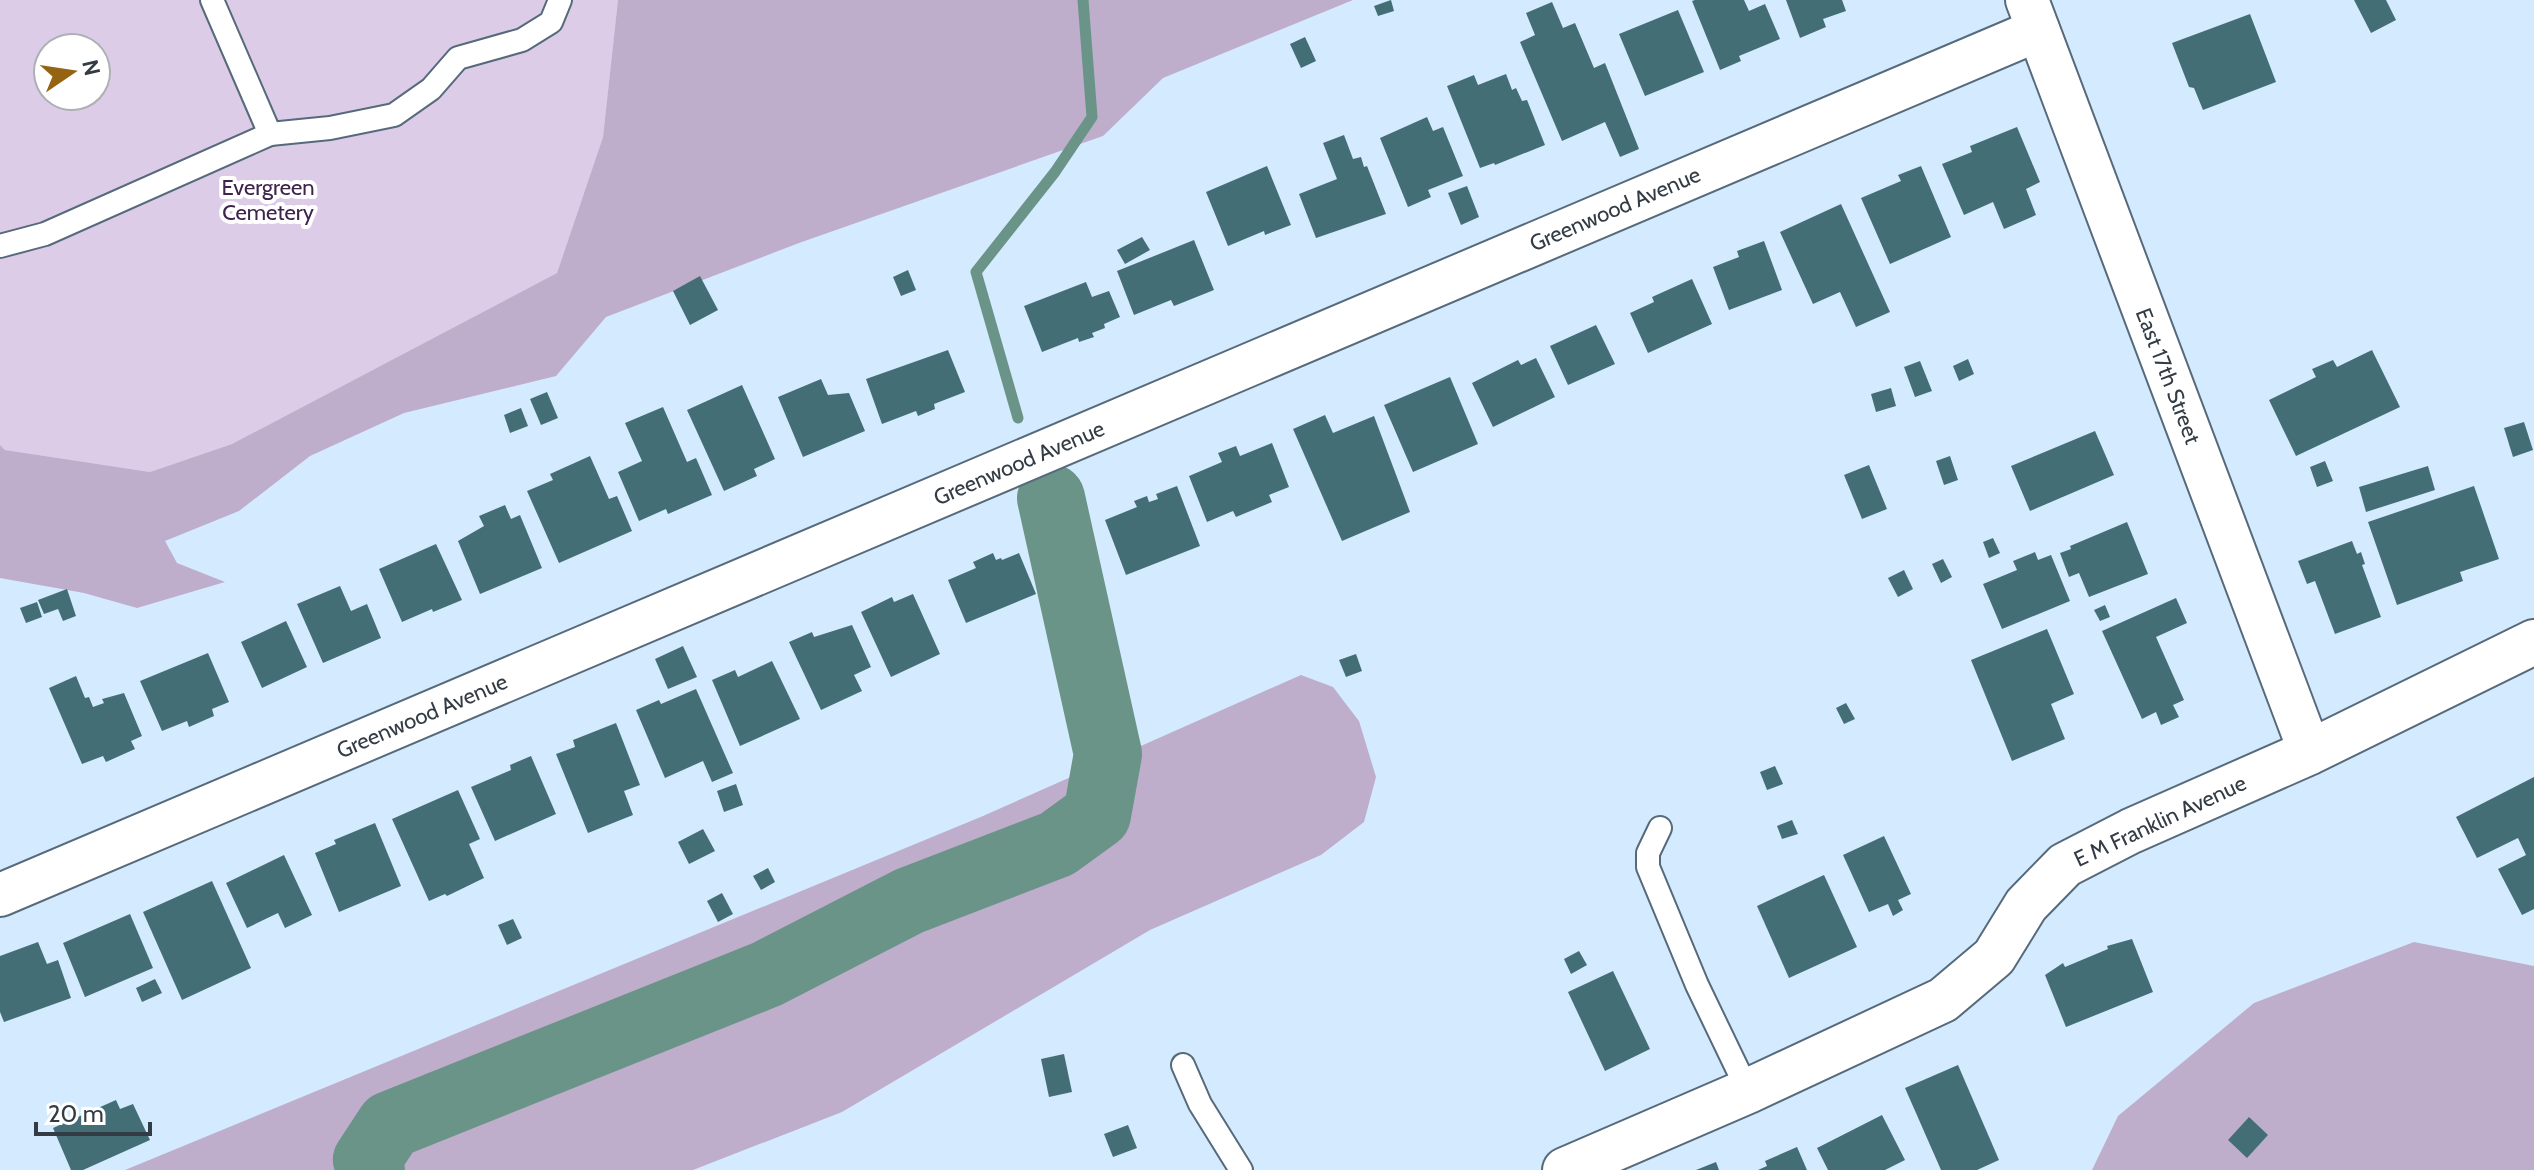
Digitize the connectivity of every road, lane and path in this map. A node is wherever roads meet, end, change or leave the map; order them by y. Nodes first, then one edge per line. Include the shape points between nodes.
1 (212, 0) edge
2 (560, 0) edge
3 (2032, 15) edge
4 (270, 134) junction
5 (0, 246) edge
6 (2534, 642) edge
7 (2310, 752) junction
8 (1660, 828) dead end
9 (0, 895) edge
10 (1183, 1065) dead end
11 (1748, 1091) junction
12 (1241, 1170) edge
13 (1565, 1170) edge

1 - 4 lane
2 - 4 lane via 551,22 522,40 458,58 431,89 394,115
3 - 7 street, East 17th Street
3 - 9 street, Greenwood Avenue
4 - 5 lane via 45,234
6 - 7 street, E M Franklin Avenue
7 - 11 street, E M Franklin Avenue via 2065,865 2026,905 1994,957 1943,1000
8 - 11 lane via 1648,853 1648,867
10 - 12 lane
11 - 13 street, E M Franklin Avenue

